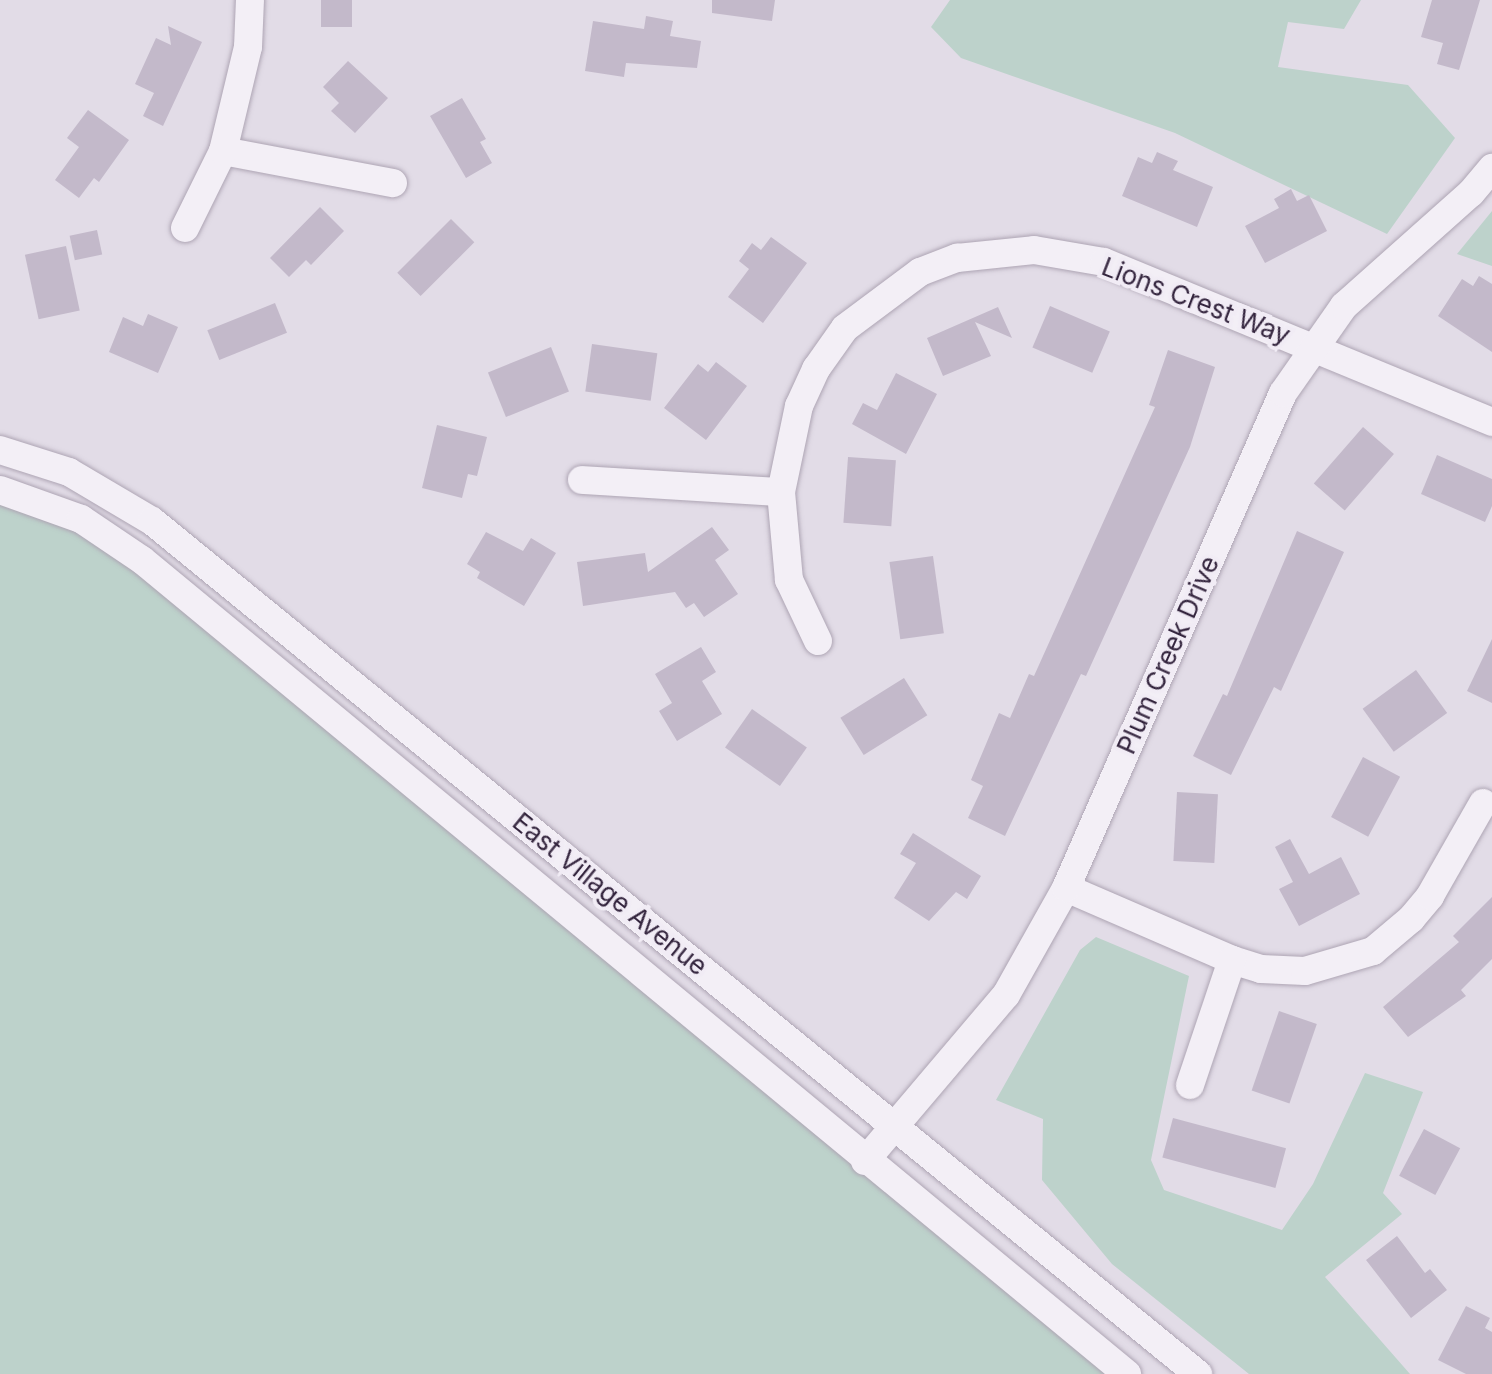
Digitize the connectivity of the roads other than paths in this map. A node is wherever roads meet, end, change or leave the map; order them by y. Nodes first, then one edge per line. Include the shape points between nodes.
1 (250, 0) edge
2 (223, 151) junction
3 (1492, 168) edge
4 (393, 183) dead end
5 (185, 228) dead end
6 (1314, 348) junction
7 (1492, 422) edge
8 (0, 450) edge
9 (582, 480) dead end
10 (0, 490) edge
11 (781, 492) junction
12 (818, 641) dead end
13 (1483, 803) dead end
14 (1066, 888) junction
15 (1232, 960) junction
16 (1190, 1085) dead end
17 (898, 1127) junction
18 (865, 1161) junction
19 (1127, 1374) edge
20 (1198, 1374) edge

1 - 2 street via 248,47
2 - 4 street
2 - 5 street
3 - 6 street, Plum Creek Drive via 1344,306
6 - 7 street, Lions Crest Way
6 - 11 street, Lions Crest Way via 1104,262 1034,250 957,258 920,272 845,328 816,369 799,406
6 - 14 street, Plum Creek Drive via 1283,393
8 - 17 street, East Village Avenue via 69,472 152,521
9 - 11 street
10 - 18 street, East Village Avenue via 81,519 142,560
11 - 12 street, Lions Crest Way via 789,580
13 - 15 street via 1430,896 1373,951 1305,971 1261,969
14 - 15 street
14 - 17 street, Plum Creek Drive via 1006,995
15 - 16 street
17 - 18 street, Plum Creek Drive
17 - 20 street, East Village Avenue
18 - 19 street, East Village Avenue

